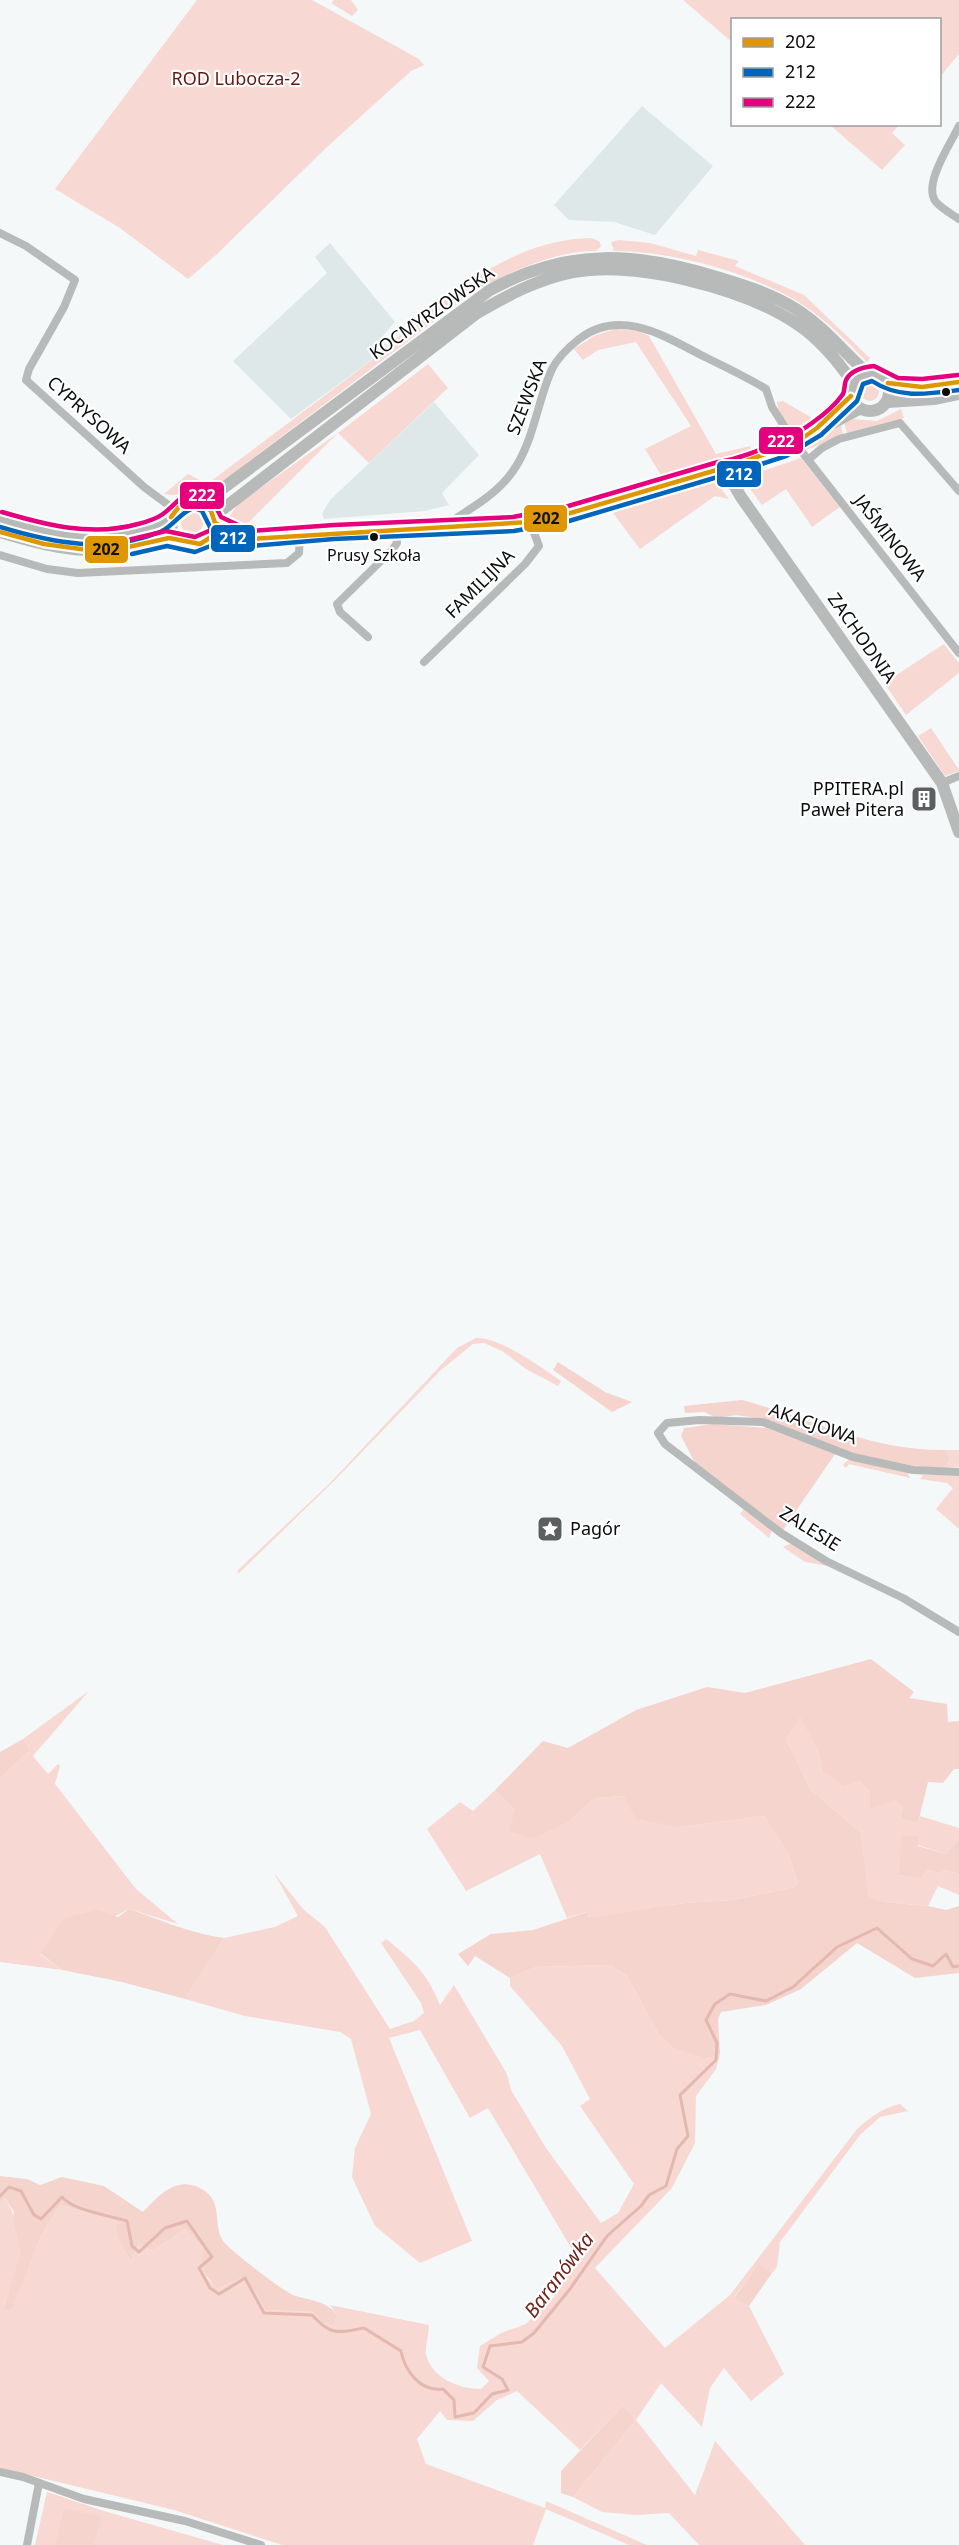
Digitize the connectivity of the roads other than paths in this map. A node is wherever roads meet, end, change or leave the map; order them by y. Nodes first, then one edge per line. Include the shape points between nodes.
1 (959, 126) edge
2 (959, 219) edge
3 (0, 233) edge
4 (867, 373) junction
5 (959, 382) edge
6 (888, 383) junction
7 (852, 389) junction
8 (959, 394) edge
9 (888, 402) junction
10 (859, 408) junction
11 (817, 429) junction
12 (795, 443) junction
13 (808, 460) junction
14 (735, 468) junction
15 (959, 491) edge
16 (203, 503) junction
17 (173, 514) junction
18 (0, 519) edge
19 (215, 520) junction
20 (530, 522) junction
21 (450, 528) junction
22 (397, 531) junction
23 (0, 532) edge
24 (300, 534) junction
25 (211, 537) junction
26 (244, 538) junction
27 (177, 539) junction
28 (0, 555) edge
29 (368, 637) dead end
30 (959, 653) edge
31 (424, 662) dead end
32 (959, 776) edge
33 (942, 783) junction
34 (959, 832) edge
35 (658, 1433) joint
36 (959, 1472) edge
37 (959, 1632) edge
38 (0, 2472) edge
39 (39, 2483) junction
40 (27, 2545) edge
41 (261, 2545) edge

1 - 2 street via 931,186 936,202
3 - 17 street, CYPRYSOWA via 75,280 26,380
4 - 6 main road via 879,375
4 - 7 main road
4 - 16 main road, KOCMYRZOWSKA via 814,322 765,293 653,260 604,256 565,261 528,272 490,290
5 - 6 main road via 922,387
6 - 9 main road
7 - 10 main road
7 - 11 main road
7 - 19 main road, KOCMYRZOWSKA via 815,337 759,304 656,273 574,272 524,287 477,313
8 - 9 main road
9 - 10 main road via 874,412
10 - 11 main road
11 - 12 main road
12 - 13 street, JAŚMINOWA
12 - 14 main road
12 - 21 street, SZEWSKA via 772,407 766,389 637,326 603,326 573,343 557,362 512,472 490,494 450,522
13 - 15 street via 839,439 900,423
13 - 30 street, JAŚMINOWA
14 - 20 main road
14 - 33 main road, ZACHODNIA via 731,480 741,496
16 - 17 main road via 187,501
16 - 19 main road
17 - 18 main road via 140,531 86,537 42,532
17 - 27 main road via 171,529
19 - 25 main road
19 - 26 main road
20 - 21 main road
20 - 31 street, FAMILIJNA via 539,546
21 - 22 main road
22 - 24 main road
22 - 29 street via 397,543 392,550 338,604 340,612
23 - 27 main road via 74,550 119,549
24 - 26 main road
24 - 28 street via 299,553 287,563 78,573 47,569
25 - 26 main road
25 - 27 main road via 192,545
32 - 33 street
33 - 34 main road, ZACHODNIA
35 - 36 street, AKACJOWA via 667,1423 763,1422 853,1457 913,1470
35 - 37 street, ZALESIE via 665,1444 781,1533
38 - 39 street
39 - 40 street
39 - 41 street via 84,2499 184,2521

